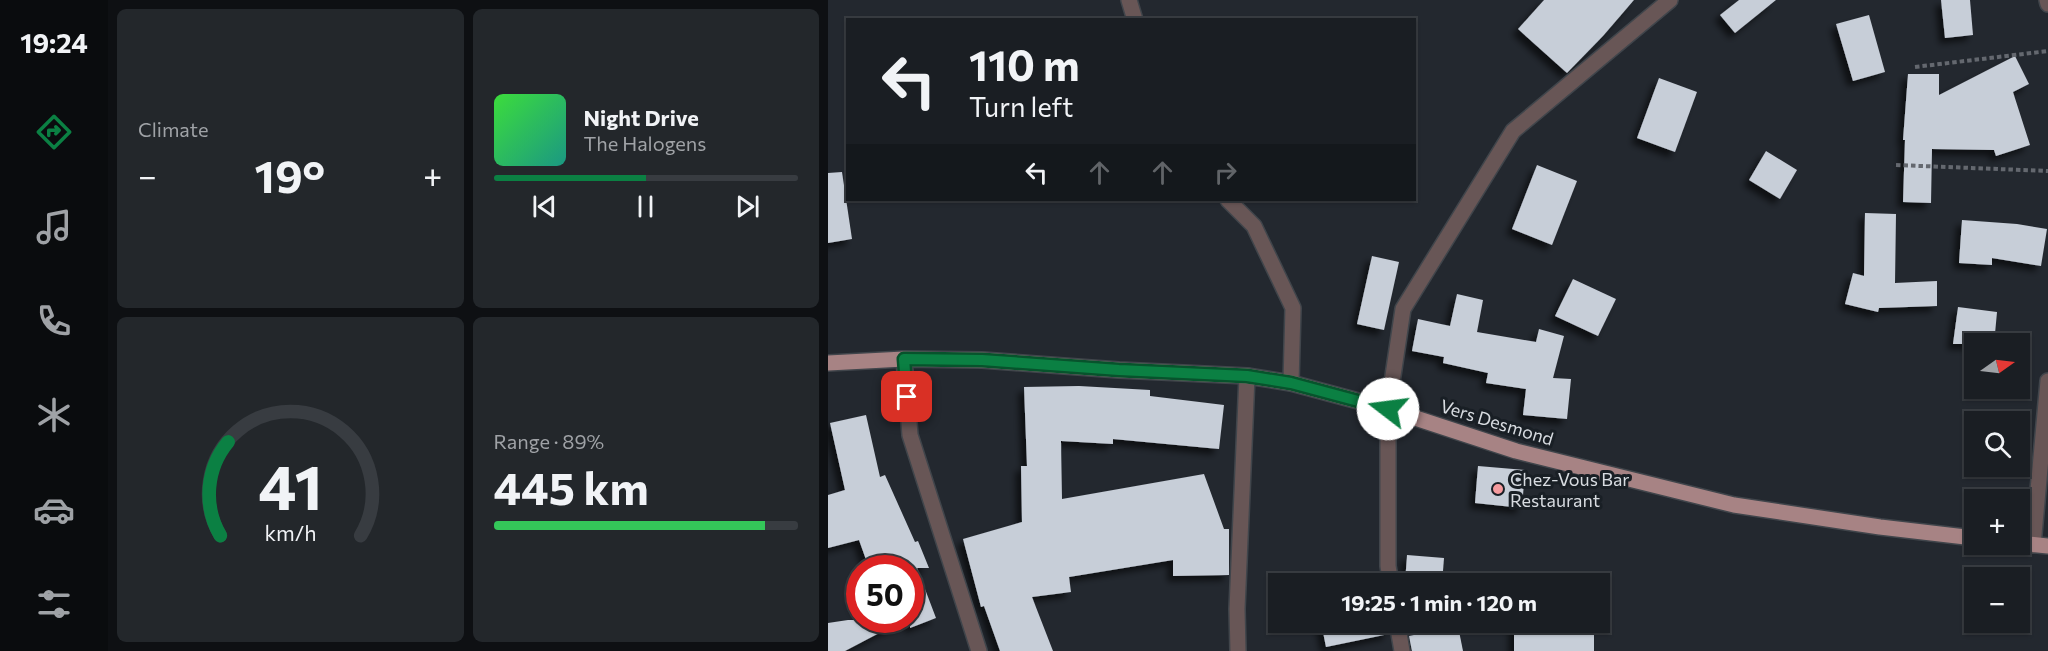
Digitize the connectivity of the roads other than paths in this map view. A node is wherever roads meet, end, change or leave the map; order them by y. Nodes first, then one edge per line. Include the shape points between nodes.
1 (1129, 0) edge
2 (1670, 0) edge
3 (1134, 18) edge
4 (1229, 201) edge
5 (904, 359) junction
6 (828, 363) edge
7 (1247, 376) junction
8 (2048, 381) edge
9 (1291, 383) junction
10 (1388, 409) junction
11 (1964, 537) edge
12 (2033, 545) edge
13 (1389, 573) edge
14 (1399, 633) edge
15 (979, 651) edge
16 (1238, 651) edge
17 (1402, 651) edge

1 - 3 street
2 - 10 street via 1513,131 1403,309
4 - 9 street via 1254,226 1293,308
5 - 6 main road, Vers Desmond
5 - 7 main road, Vers Desmond
5 - 15 street via 909,435
7 - 9 main road, Vers Desmond
7 - 16 street
8 - 12 street
9 - 10 main road, Vers Desmond
10 - 11 main road, Vers Desmond via 1516,451 1734,505
10 - 13 street
14 - 17 street

